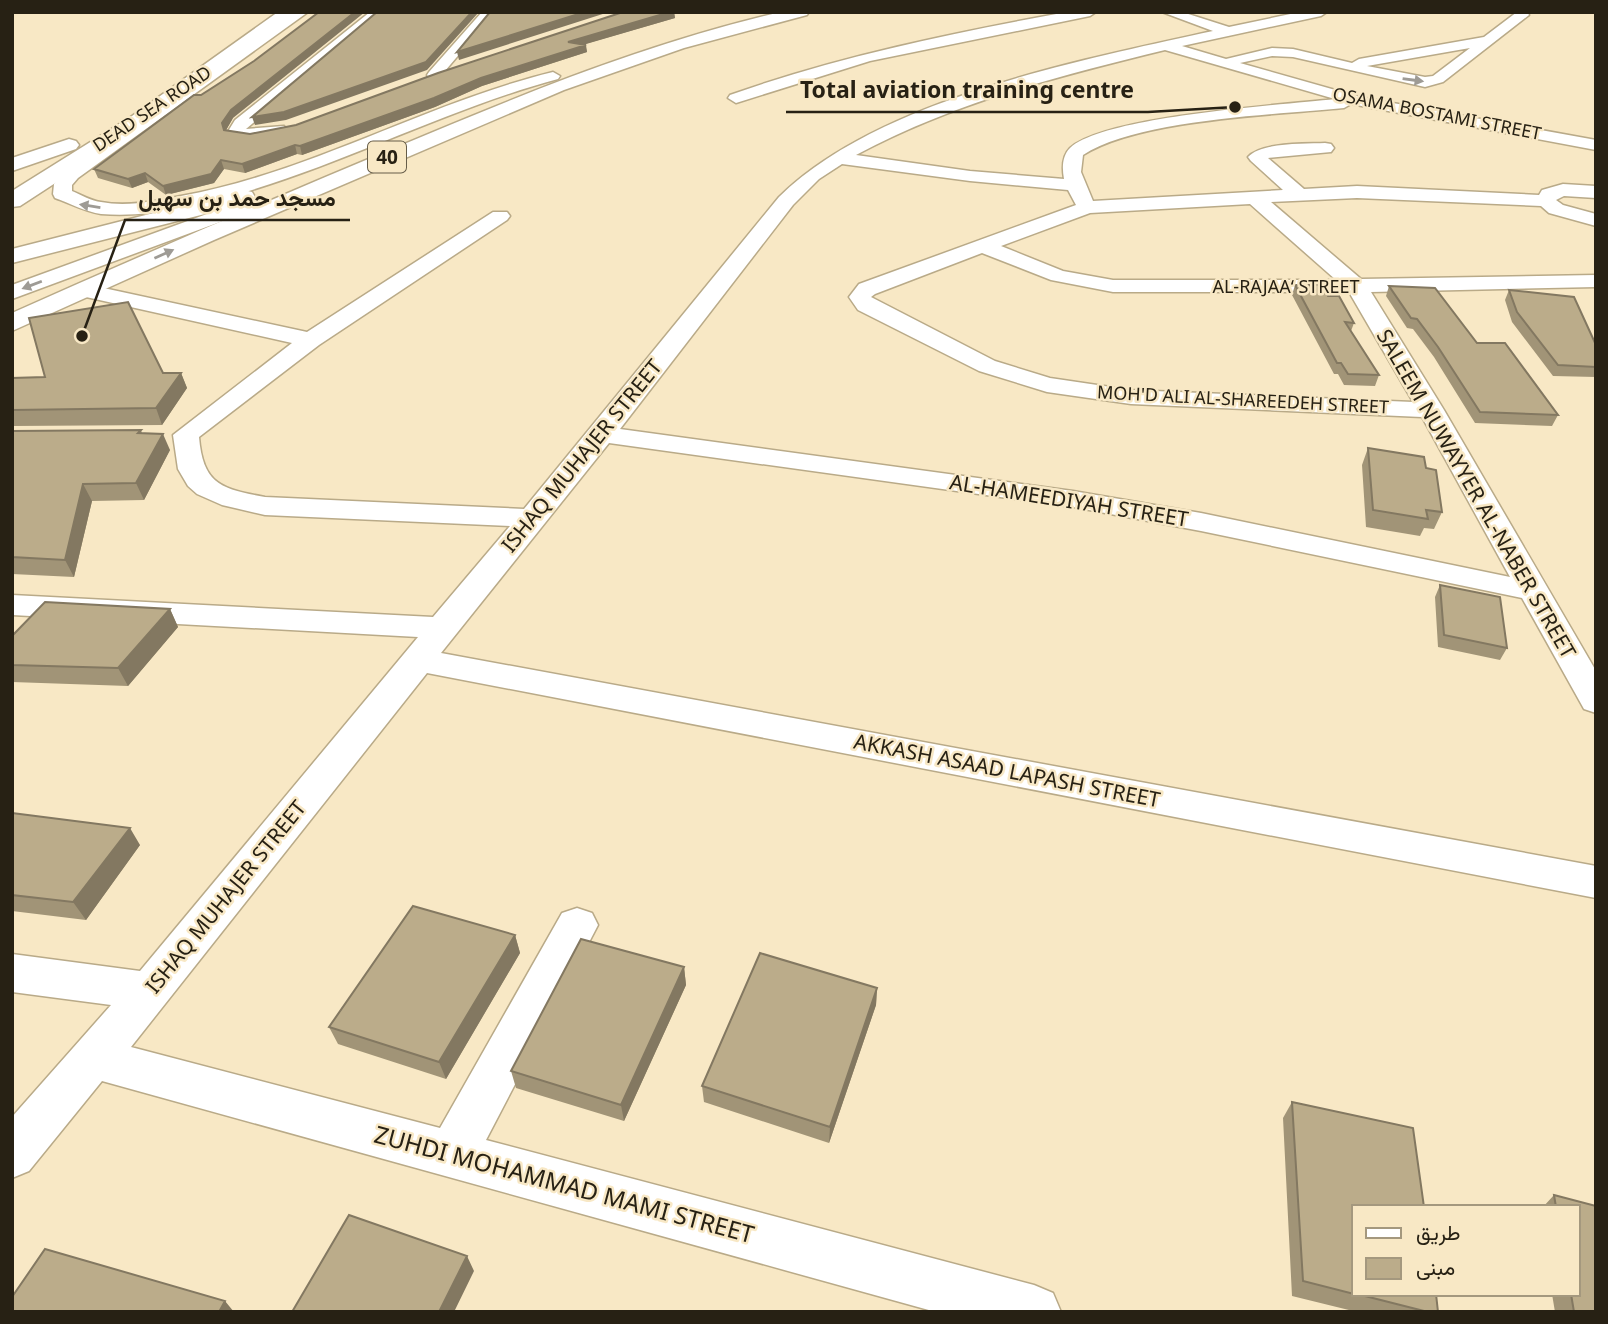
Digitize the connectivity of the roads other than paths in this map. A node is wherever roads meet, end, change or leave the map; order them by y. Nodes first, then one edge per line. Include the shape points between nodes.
1 (263, 12) edge
2 (288, 12) edge
3 (302, 12) edge
4 (379, 12) edge
5 (489, 12) edge
6 (802, 12) edge
7 (1090, 12) edge
8 (1168, 12) edge
9 (1321, 12) edge
10 (763, 15) edge
11 (1522, 15) dead end
12 (1225, 30) junction
13 (1491, 40) junction
14 (1164, 45) junction
15 (212, 46) dead end
16 (1223, 62) junction
17 (1346, 66) junction
18 (553, 76) junction
19 (428, 77) edge
20 (736, 98) dead end
21 (1358, 101) junction
22 (291, 127) edge
23 (1325, 148) dead end
24 (1591, 150) edge
25 (369, 153) junction
26 (838, 158) junction
27 (12, 165) edge
28 (12, 179) edge
29 (1075, 185) junction
30 (1590, 191) edge
31 (1298, 194) junction
32 (1252, 196) junction
33 (12, 201) edge
34 (1546, 201) junction
35 (1087, 206) junction
36 (500, 216) dead end
37 (1596, 220) edge
38 (984, 246) junction
39 (12, 256) edge
40 (1596, 281) edge
41 (1356, 286) junction
42 (85, 290) junction
43 (12, 293) edge
44 (12, 323) edge
45 (311, 340) junction
46 (1431, 410) junction
47 (602, 434) junction
48 (159, 435) edge
49 (186, 435) junction
50 (534, 518) junction
51 (1533, 591) junction
52 (12, 605) edge
53 (440, 628) junction
54 (419, 660) junction
55 (1596, 701) edge
56 (1596, 882) edge
57 (578, 925) dead end
58 (12, 973) edge
59 (150, 991) junction
60 (94, 1058) junction
61 (12, 1154) edge
62 (452, 1155) junction
63 (1034, 1312) edge

1 - 15 main road
2 - 33 main road, DEAD SEA ROAD via 139,120
18 -> 3 street via 488,94 341,155 225,193 117,208 87,206 62,194 63,184 72,174
4 - 22 street via 241,123 258,128
5 - 19 street via 459,60
6 - 10 main road, 40
7 - 20 street via 867,56
8 - 12 street
9 - 12 street, ISHAQ MUHAJER STREET
10 - 18 main road, 40 via 673,35
42 -> 10 main road, 40 via 558,86
11 - 13 street
12 - 14 street, ISHAQ MUHAJER STREET
13 - 17 street
17 -> 13 street via 1429,81
14 - 16 street, OSAMA BOSTAMI STREET
14 - 26 street, ISHAQ MUHAJER STREET via 972,99
16 - 17 street via 1285,52
16 - 21 street, OSAMA BOSTAMI STREET
18 - 25 main road, 40
21 - 24 street, OSAMA BOSTAMI STREET
21 - 29 street via 1104,136 1075,153 1071,168
23 - 31 street via 1257,157
24 - 30 street
25 - 39 main road, 40 via 207,207
25 -> 43 street via 253,203
26 - 29 street
26 - 47 street, ISHAQ MUHAJER STREET via 786,201
27 - 28 main road via 74,141
29 - 35 street
30 - 34 street via 1563,190 1549,194
31 - 32 street, MOH'D ALI AL-SHAREEDEH STREET
31 - 34 street, MOH'D ALI AL-SHAREEDEH STREET via 1357,192
32 - 35 street, MOH'D ALI AL-SHAREEDEH STREET
32 - 41 street, SALEEM NUWAYYER AL-NABER STREET
34 - 37 street via 1556,209
35 - 38 street, MOH'D ALI AL-SHAREEDEH STREET
36 - 45 street
38 - 41 street, AL-RAJAA‘ STREET via 1059,276 1113,286
38 - 46 street, MOH'D ALI AL-SHAREEDEH STREET via 867,289 860,297 866,305 987,366 1047,385 1131,397
40 - 41 street, AL-RAJAA‘ STREET
41 - 46 street, SALEEM NUWAYYER AL-NABER STREET
42 - 44 main road, 40
42 - 45 street
45 - 49 street
46 - 51 street, SALEEM NUWAYYER AL-NABER STREET
47 - 50 street, ISHAQ MUHAJER STREET
47 - 51 street, AL-HAMEEDIYAH STREET via 1073,499
48 - 49 street
49 - 50 street via 186,458 193,476 205,488 230,499 265,506
50 - 53 street, ISHAQ MUHAJER STREET
51 - 55 street, SALEEM NUWAYYER AL-NABER STREET
52 - 53 street
53 - 54 street, ISHAQ MUHAJER STREET
54 - 56 street, AKKASH ASAAD LAPASH STREET
54 - 59 street, ISHAQ MUHAJER STREET
57 - 62 street
58 - 59 street
59 - 60 street, ISHAQ MUHAJER STREET
60 - 61 street, ISHAQ MUHAJER STREET
60 - 62 street, ZUHDI MOHAMMAD MAMI STREET
62 - 63 street, ZUHDI MOHAMMAD MAMI STREET

